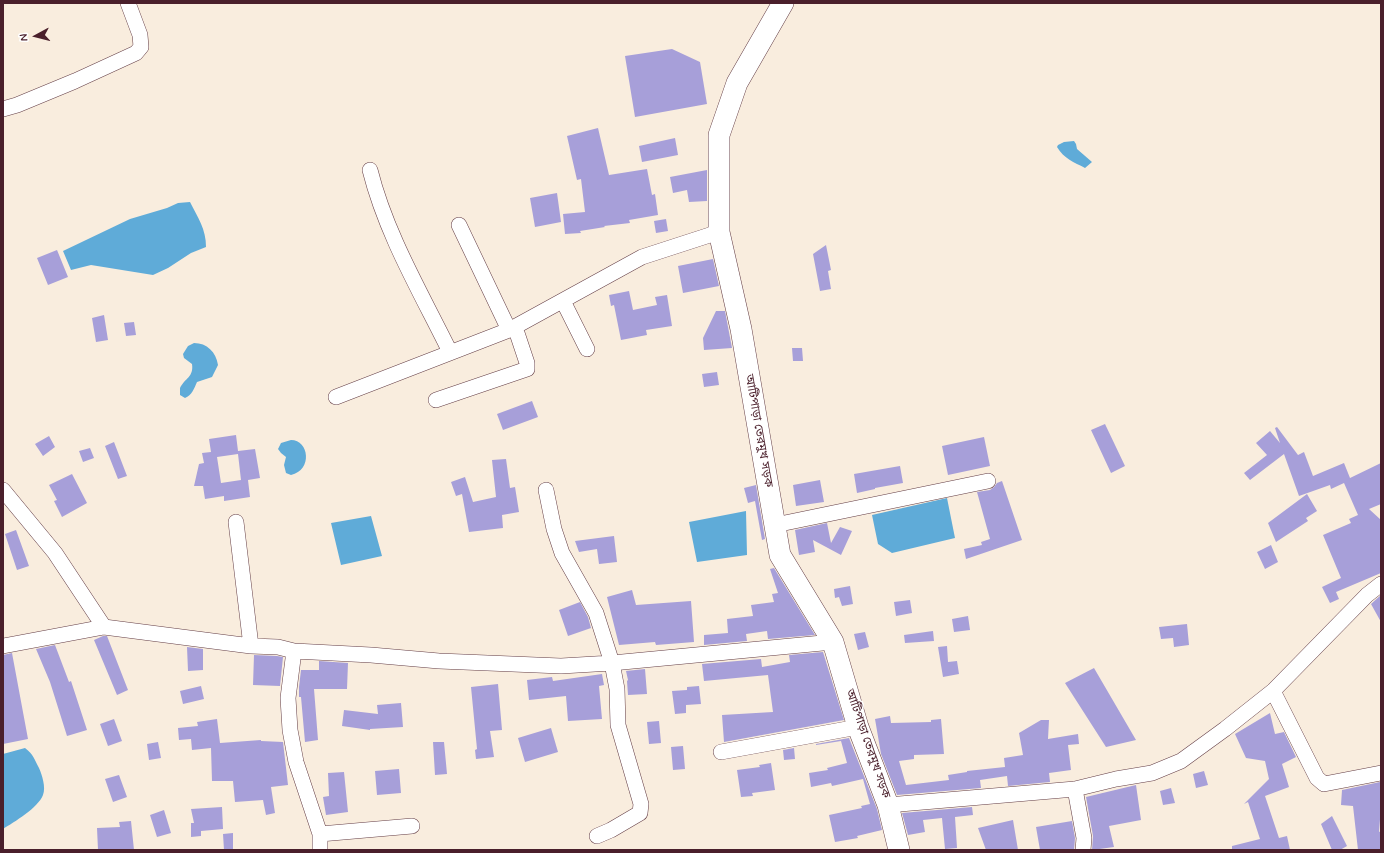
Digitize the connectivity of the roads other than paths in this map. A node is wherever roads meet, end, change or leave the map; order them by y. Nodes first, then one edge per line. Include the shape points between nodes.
1 (128, 3) edge
2 (783, 3) edge
3 (3, 109) edge
4 (370, 170) dead end
5 (459, 225) dead end
6 (719, 232) junction
7 (563, 301) junction
8 (512, 328) junction
9 (587, 349) dead end
10 (450, 352) junction
11 (336, 397) dead end
12 (436, 400) dead end
13 (988, 481) dead end
14 (546, 490) dead end
15 (5, 495) edge
16 (236, 522) dead end
17 (774, 524) junction
18 (1381, 584) edge
19 (104, 627) junction
20 (834, 642) junction
21 (3, 646) edge
22 (251, 646) junction
23 (294, 651) junction
24 (612, 663) junction
25 (1273, 690) junction
26 (858, 727) junction
27 (721, 752) dead end
28 (1381, 773) edge
29 (1075, 789) junction
30 (888, 806) junction
31 (412, 826) dead end
32 (320, 834) junction
33 (597, 836) dead end
34 (320, 850) edge
35 (899, 850) edge
36 (1083, 850) edge

1 - 3 street via 140,35 141,47 136,52 75,81
2 - 6 main road, আটিপাড়া তেরমুখ সড়ক via 737,84 719,135
4 - 10 street via 390,230
5 - 8 street
6 - 7 street via 642,257
6 - 17 main road, আটিপাড়া তেরমুখ সড়ক via 741,329
7 - 8 street
7 - 9 street
8 - 10 street
8 - 12 street via 527,363 527,369
10 - 11 street
13 - 17 street
14 - 24 street via 562,553 596,613
15 - 19 street via 55,554
16 - 22 street
17 - 20 main road, আটিপাড়া তেরমুখ সড়ক via 780,555
18 - 25 street
19 - 21 street
19 - 22 street
20 - 24 street
20 - 26 main road, আটিপাড়া তেরমুখ সড়ক
22 - 23 street via 278,647
23 - 24 street via 561,666
23 - 32 street via 288,698 290,730 296,762
24 - 33 street via 617,689 618,725 641,804 640,813
25 - 28 street via 1317,778 1324,784
25 - 29 street via 1181,761 1152,773
26 - 27 street
26 - 30 main road, আটিপাড়া তেরমুখ সড়ক
29 - 30 street
29 - 36 street via 1084,838
30 - 35 main road, আটিপাড়া তেরমুখ সড়ক
31 - 32 street
32 - 34 street

